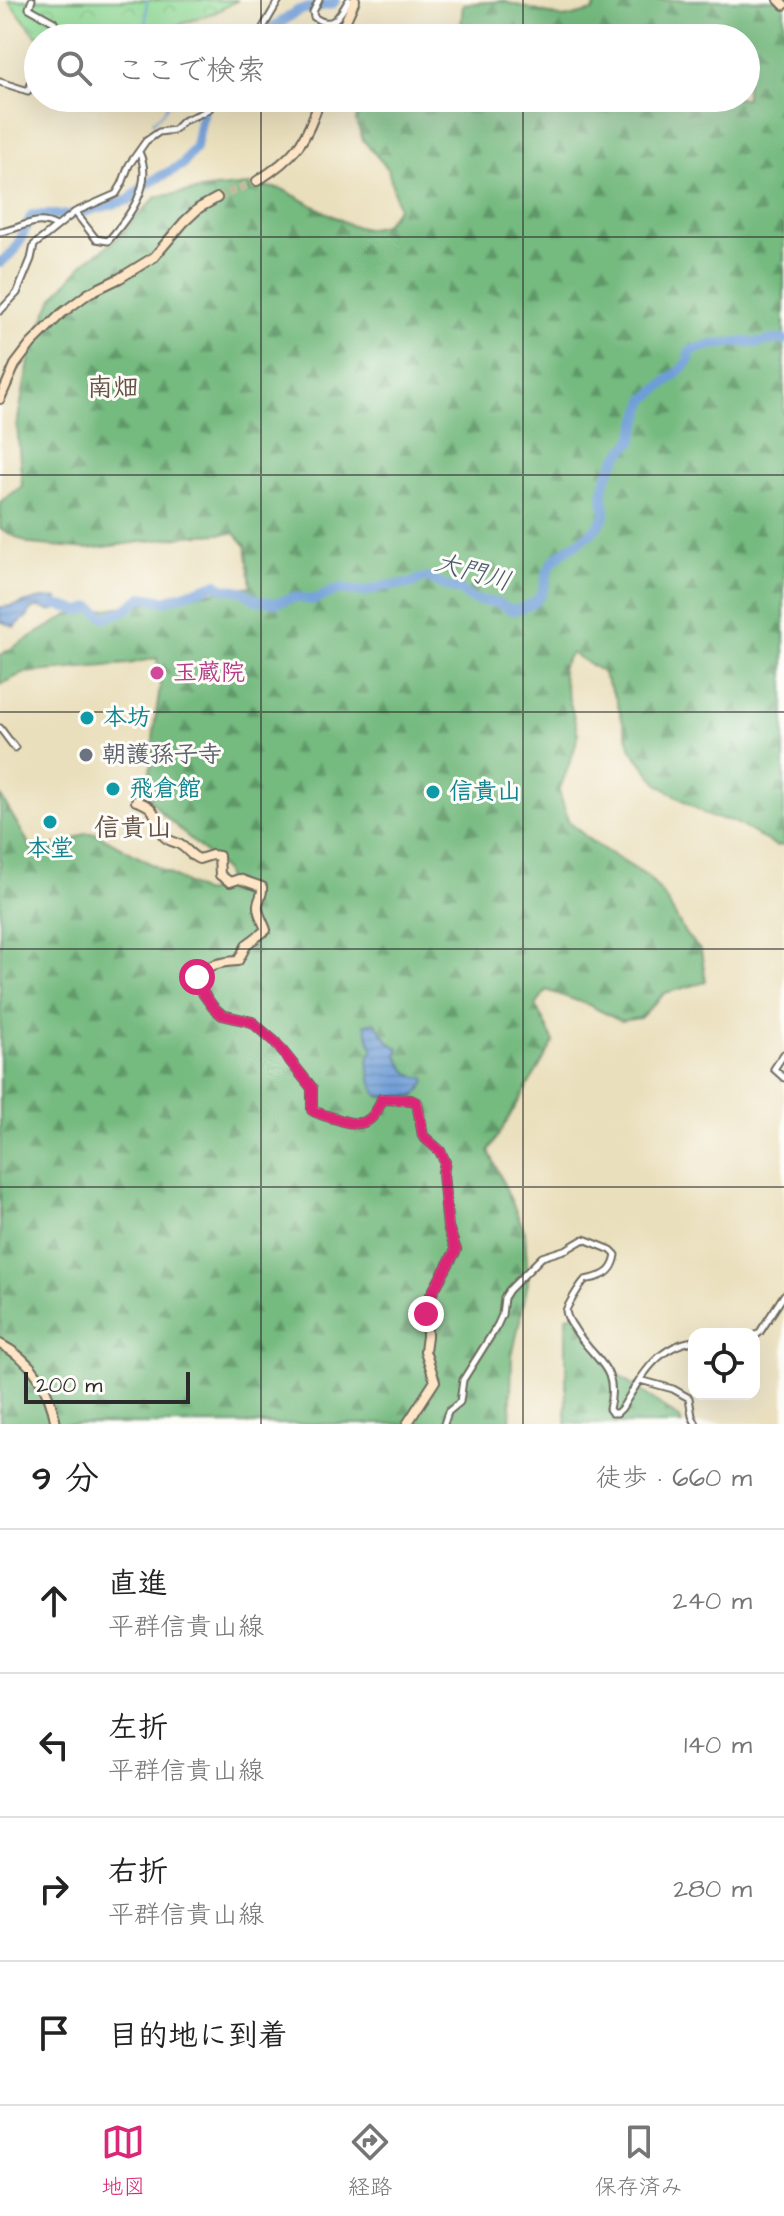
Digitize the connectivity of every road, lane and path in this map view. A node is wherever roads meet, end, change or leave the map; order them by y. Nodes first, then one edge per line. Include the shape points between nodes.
1 (32, 0) edge
2 (279, 0) edge
3 (319, 0) edge
4 (352, 0) edge
5 (779, 0) edge
6 (784, 5) edge
7 (55, 24) edge
8 (265, 24) edge
9 (343, 24) edge
10 (0, 82) edge
11 (24, 90) edge
12 (202, 112) edge
13 (315, 112) edge
14 (138, 152) junction
15 (257, 181) tunnel mouth
16 (217, 198) tunnel mouth
17 (75, 212) junction
18 (56, 226) junction
19 (0, 232) edge
20 (0, 311) edge
21 (0, 399) edge
22 (0, 728) edge
23 (15, 748) dead end
24 (136, 801) dead end
25 (784, 1054) edge
26 (784, 1078) edge
27 (784, 1295) edge
28 (760, 1332) edge
29 (688, 1343) edge
30 (0, 1344) edge
31 (640, 1380) junction
32 (56, 1424) edge
33 (407, 1424) edge
34 (444, 1424) edge
35 (696, 1424) edge

1 - 7 street via 29,8
2 - 8 street
3 - 4 street via 314,17 326,23
4 - 9 main road
5 - 6 main road
10 - 11 street
12 - 14 street via 174,130 159,132
13 - 15 main road via 301,144
14 - 17 street via 116,194
14 - 17 street via 142,191 108,241 96,239
16 - 21 main road via 192,215 154,257 62,313 15,365
17 - 18 street
18 - 19 street via 35,221
18 - 20 street via 34,245 17,293
22 - 23 street
24 - 33 main road via 149,807 161,834 189,855 219,856 220,875 262,887 257,910 266,930 247,944 238,961 209,966 197,977 213,1007 222,1015 252,1022 275,1042 312,1088 312,1110 320,1115 348,1124 367,1122 382,1099 417,1103 423,1136 445,1162 448,1227 456,1250 426,1304 425,1351 435,1381
25 - 26 street via 774,1069
27 - 28 street
29 - 31 street via 668,1349
30 - 32 main road via 42,1380
31 - 34 street via 622,1408 612,1413 612,1380 568,1318 568,1306 581,1283 609,1272 615,1264 611,1250 584,1239 542,1257 509,1290 497,1326 463,1380 460,1402
31 - 35 street via 689,1398

